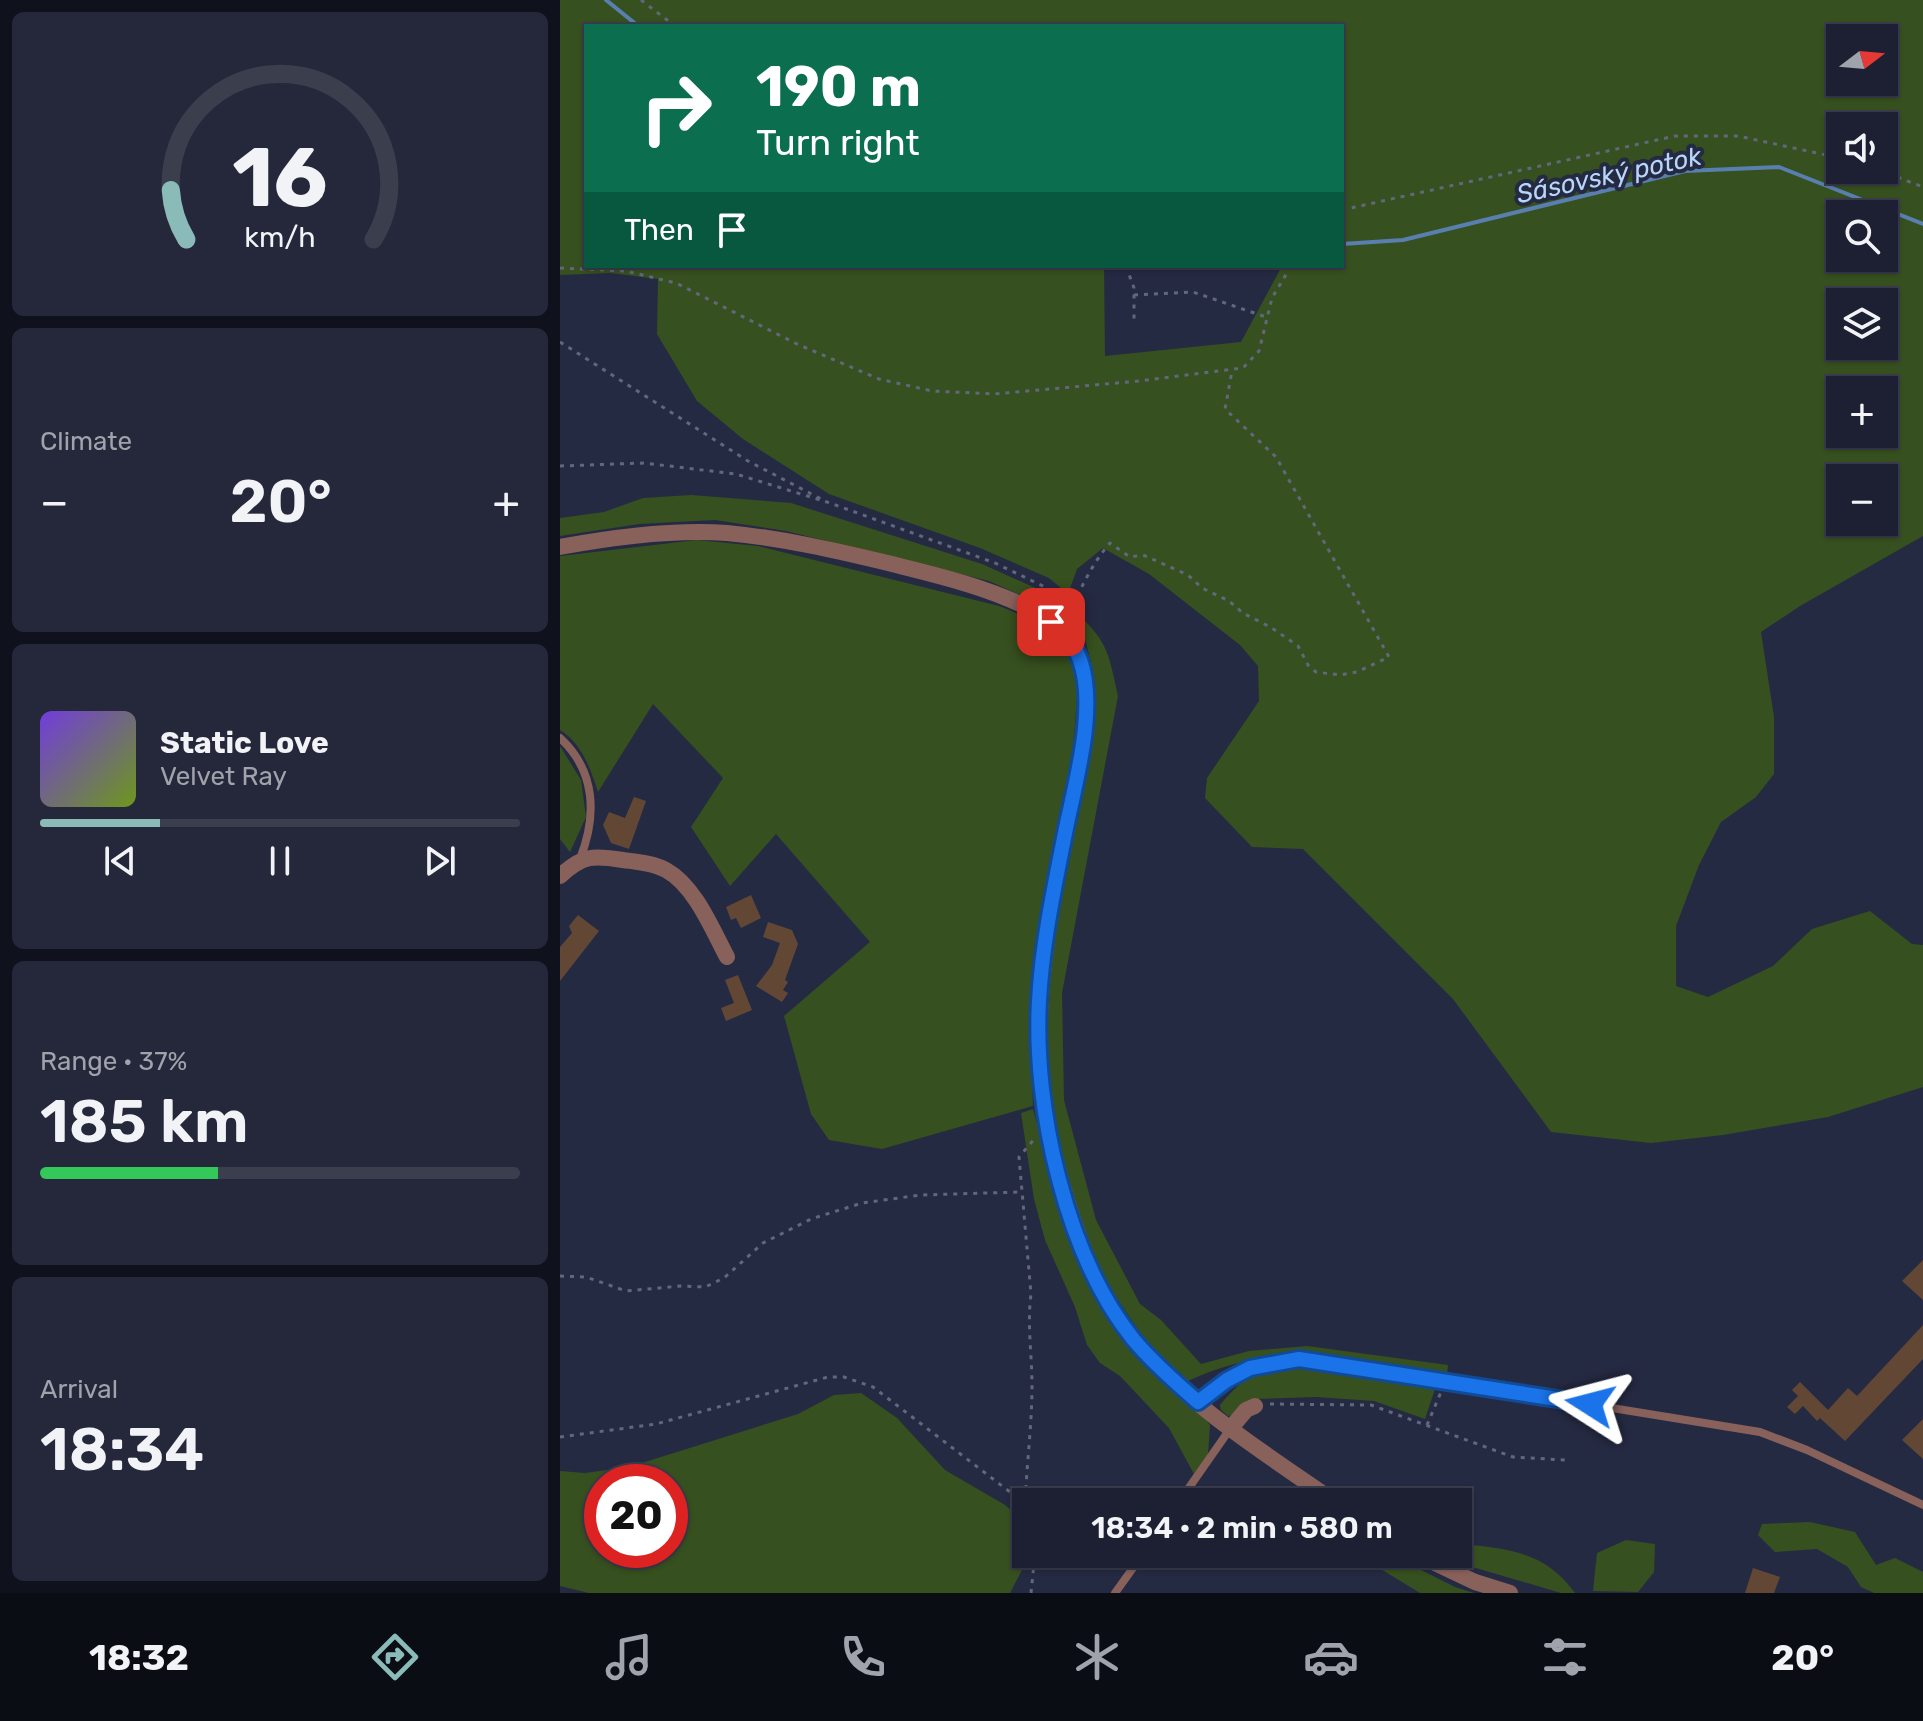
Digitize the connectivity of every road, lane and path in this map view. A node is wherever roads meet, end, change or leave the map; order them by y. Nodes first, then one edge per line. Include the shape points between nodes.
1 (641, 0) edge
2 (672, 24) edge
3 (1826, 155) edge
4 (1898, 177) edge
5 (1923, 187) edge
6 (1344, 210) edge
7 (560, 268) edge
8 (1127, 268) edge
9 (1290, 268) edge
10 (1134, 295) junction
11 (1266, 317) junction
12 (1134, 320) dead end
13 (560, 342) edge
14 (1232, 371) junction
15 (560, 466) edge
16 (830, 503) junction
17 (560, 547) edge
18 (1069, 614) junction
19 (1079, 629) dead end
20 (560, 738) edge
21 (579, 860) junction
22 (560, 876) edge
23 (727, 957) dead end
24 (1047, 1126) junction
25 (1020, 1192) junction
26 (560, 1276) edge
27 (1444, 1381) junction
28 (1198, 1402) junction
29 (1255, 1406) joint
30 (1427, 1425) junction
31 (1230, 1429) junction
32 (560, 1437) edge
33 (1565, 1460) dead end
34 (1027, 1488) edge
35 (1189, 1488) edge
36 (1315, 1488) edge
37 (1012, 1495) edge
38 (1923, 1505) edge
39 (1034, 1568) edge
40 (1133, 1568) edge
41 (1446, 1568) edge
42 (1031, 1593) edge
43 (1115, 1593) edge
44 (1510, 1593) edge

1 - 2 path
3 - 6 path via 1738,136 1675,136
4 - 5 path
7 - 14 path via 626,271 676,283 837,363 906,387 994,394
8 - 10 path
9 - 11 path
10 - 11 path via 1193,292
10 - 12 path
11 - 14 path via 1259,351 1243,368
13 - 16 path via 748,461
14 - 18 path via 1225,409 1276,457 1389,657 1357,672 1316,672 1298,646 1188,575 1143,555 1130,557 1110,543 1086,573 1084,589
15 - 16 path via 680,466 736,474
16 - 18 path via 1007,569 1045,587
17 - 24 street via 698,532 800,544 998,595 1051,622 1073,645 1083,670 1085,703 1039,999
18 - 19 path
20 - 21 lane via 587,775 591,796 590,828
21 - 22 street
21 - 23 street via 601,856 649,864 675,876
24 - 25 path via 1019,1157
24 - 28 street via 1078,1238 1109,1303 1148,1356
25 - 26 path via 862,1203 811,1219 763,1243 724,1278 705,1287 626,1291 586,1277
25 - 34 path via 1031,1294
27 - 28 lane via 1299,1359 1250,1368
27 - 30 path
27 - 38 lane via 1760,1432
28 - 31 street
29 - 30 path via 1371,1405
29 - 31 street
30 - 33 path via 1513,1457
31 - 35 lane
31 - 36 street
32 - 37 path via 656,1424 844,1377 873,1387
39 - 42 path
40 - 43 lane
41 - 44 street

